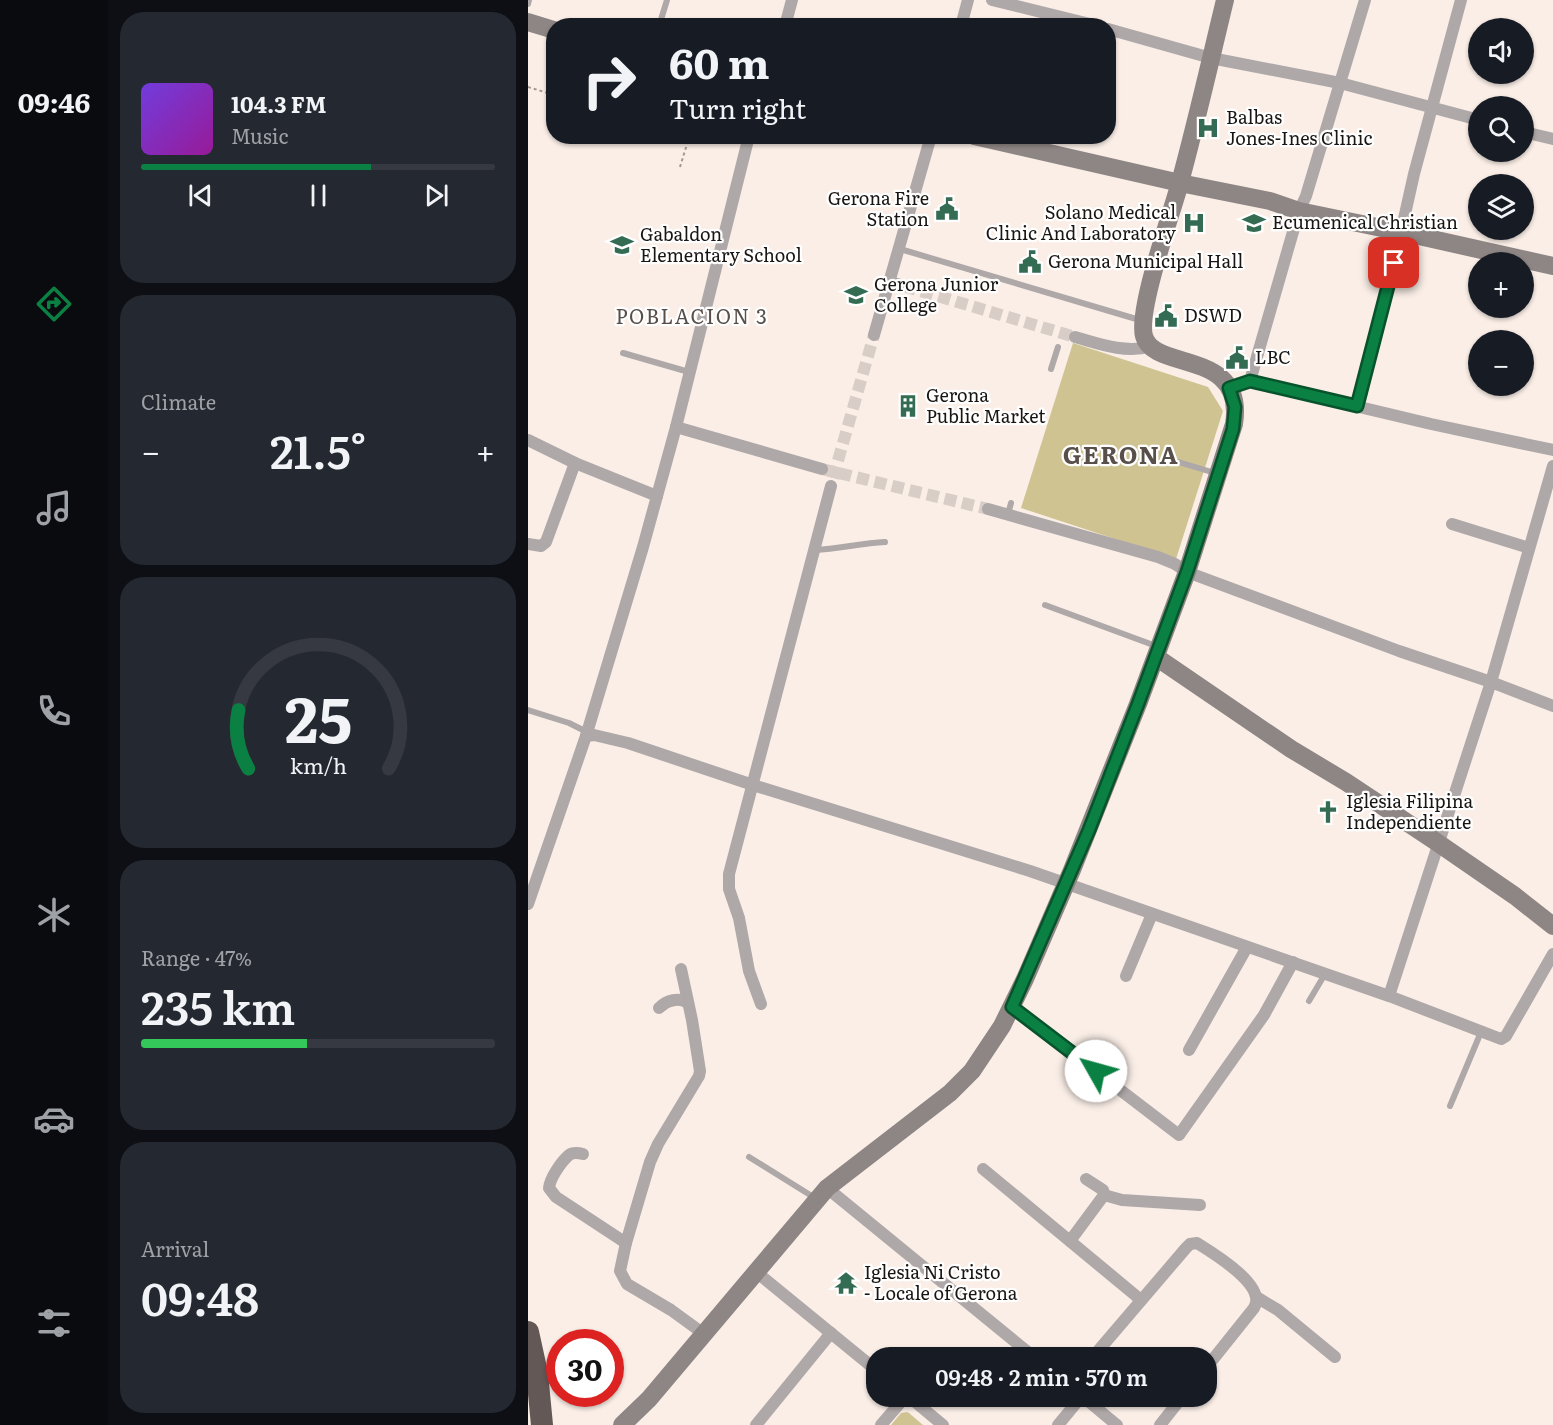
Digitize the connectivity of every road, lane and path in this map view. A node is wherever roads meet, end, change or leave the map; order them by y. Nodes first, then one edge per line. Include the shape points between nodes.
1 (667, 0) edge
2 (792, 0) edge
3 (968, 0) edge
4 (992, 0) edge
5 (1225, 0) edge
6 (1365, 0) edge
7 (1461, 0) edge
8 (661, 18) edge
9 (787, 18) edge
10 (963, 18) edge
11 (1065, 18) edge
12 (528, 22) edge
13 (546, 28) edge
14 (1116, 30) edge
15 (1210, 58) junction
16 (1341, 83) junction
17 (528, 87) edge
18 (546, 92) edge
19 (1431, 106) junction
20 (1468, 117) edge
21 (1534, 134) edge
22 (1553, 139) edge
23 (687, 144) edge
24 (747, 144) edge
25 (929, 144) edge
26 (1009, 144) edge
27 (680, 167) dead end
28 (1180, 183) junction
29 (1299, 211) junction
30 (1401, 232) junction
31 (900, 249) junction
32 (1553, 266) edge
33 (890, 282) junction
34 (904, 286) tunnel mouth
35 (1143, 321) junction
36 (874, 335) tunnel mouth
37 (1075, 337) tunnel mouth
38 (1058, 346) dead end
39 (1150, 347) junction
40 (623, 353) dead end
41 (1051, 369) dead end
42 (689, 372) junction
43 (1250, 381) junction
44 (1229, 388) junction
45 (1357, 406) junction
46 (676, 427) junction
47 (528, 440) edge
48 (1553, 450) edge
49 (1165, 458) dead end
50 (575, 463) junction
51 (1553, 466) edge
52 (822, 469) tunnel mouth
53 (1219, 474) junction
54 (831, 486) tunnel mouth
55 (657, 496) junction
56 (988, 509) tunnel mouth
57 (1452, 524) dead end
58 (885, 542) dead end
59 (528, 544) edge
60 (1529, 548) junction
61 (814, 550) junction
62 (1187, 572) junction
63 (1045, 604) dead end
64 (1158, 652) junction
65 (1491, 682) junction
66 (1553, 706) edge
67 (528, 710) edge
68 (587, 734) junction
69 (753, 785) junction
70 (1438, 843) junction
71 (1066, 884) junction
72 (528, 904) edge
73 (1152, 914) junction
74 (1553, 926) edge
75 (1247, 947) junction
76 (1553, 954) edge
77 (1293, 962) junction
78 (681, 969) dead end
79 (1326, 973) junction
80 (1125, 975) dead end
81 (1389, 996) junction
82 (1309, 1001) dead end
83 (688, 1003) junction
84 (761, 1004) dead end
85 (1012, 1007) junction
86 (660, 1008) dead end
87 (1481, 1031) junction
88 (1189, 1050) dead end
89 (1450, 1106) dead end
90 (584, 1154) dead end
91 (749, 1157) dead end
92 (983, 1169) dead end
93 (1086, 1179) dead end
94 (822, 1193) junction
95 (1104, 1195) junction
96 (1200, 1205) dead end
97 (1071, 1241) junction
98 (626, 1243) junction
99 (755, 1271) junction
100 (1258, 1298) junction
101 (1141, 1300) junction
102 (528, 1332) edge
103 (831, 1333) junction
104 (704, 1334) junction
105 (1021, 1347) edge
106 (1101, 1347) edge
107 (1217, 1354) edge
108 (1335, 1357) dead end
109 (866, 1362) edge
110 (643, 1406) junction
111 (897, 1407) edge
112 (920, 1407) edge
113 (1073, 1407) edge
114 (1095, 1407) edge
115 (1174, 1407) edge
116 (538, 1419) edge
117 (622, 1425) edge
118 (628, 1425) edge
119 (756, 1425) edge
120 (881, 1425) edge
121 (942, 1425) edge
122 (1058, 1425) edge
123 (1117, 1425) edge
124 (1160, 1425) edge

1 - 8 lane
2 - 9 street
3 - 10 street
4 - 11 street
5 - 15 main road
6 - 16 street
7 - 19 street
12 - 13 main road
14 - 15 street
15 - 16 street
15 - 28 main road
16 - 19 street
16 - 29 street
17 - 18 path
19 - 20 street
19 - 30 street
21 - 22 street
23 - 27 path
24 - 42 street
25 - 31 street
26 - 28 main road
28 - 29 main road via 1270,201
28 - 35 main road
29 - 30 main road
29 - 43 street
30 - 32 main road
30 - 45 street
31 - 33 street
31 - 35 lane
33 - 34 street
33 - 36 street
35 - 39 main road via 1143,334
37 - 39 street via 1120,349
38 - 41 lane
39 - 44 main road via 1217,374
40 - 42 lane
42 - 46 street
43 - 44 street
43 - 45 street
44 - 53 main road via 1235,417
45 - 48 street
46 - 52 street
46 - 55 street
47 - 50 street
49 - 53 lane
50 - 55 street
50 - 59 street via 546,542 542,546
51 - 60 street
53 - 62 main road
54 - 61 street
55 - 68 street
56 - 62 street via 1010,509 1158,557
57 - 60 street
58 - 61 lane
60 - 65 street
61 - 69 street
62 - 64 main road
62 - 65 street
63 - 64 lane
64 - 70 main road via 1291,749
64 - 71 main road
65 - 66 street
65 - 70 street
67 - 68 lane via 569,723
68 - 69 street via 628,743
68 - 72 street
69 - 71 street
69 - 84 street via 729,884 749,971
70 - 74 main road
70 - 81 street
71 - 73 street
71 - 85 main road
73 - 75 street
73 - 80 street
75 - 77 street
75 - 88 street
76 - 87 street via 1506,1036 1501,1039
77 - 79 street
77 - 85 street via 1264,1015 1179,1135
78 - 83 street
79 - 81 street
79 - 82 lane
81 - 87 street
83 - 86 street via 674,1000
83 - 98 street via 699,1076 654,1153
85 - 94 main road via 996,1037 965,1079
87 - 89 lane
90 - 98 street via 568,1156 552,1177 549,1188 556,1197
91 - 94 lane
92 - 97 street
93 - 95 street via 1102,1189
94 - 99 main road
94 - 105 street
95 - 96 street via 1122,1200
95 - 97 street
97 - 101 street
98 - 104 street via 620,1271 627,1284
99 - 103 street
99 - 104 main road
100 - 101 street via 1248,1282 1197,1243 1186,1248
100 - 107 street
100 - 108 street
101 - 106 street
102 - 116 highway via 537,1373
103 - 109 street
103 - 119 street
104 - 110 main road
110 - 117 main road
110 - 118 main road
111 - 120 street
112 - 121 street
113 - 122 street
114 - 123 street
115 - 124 street

